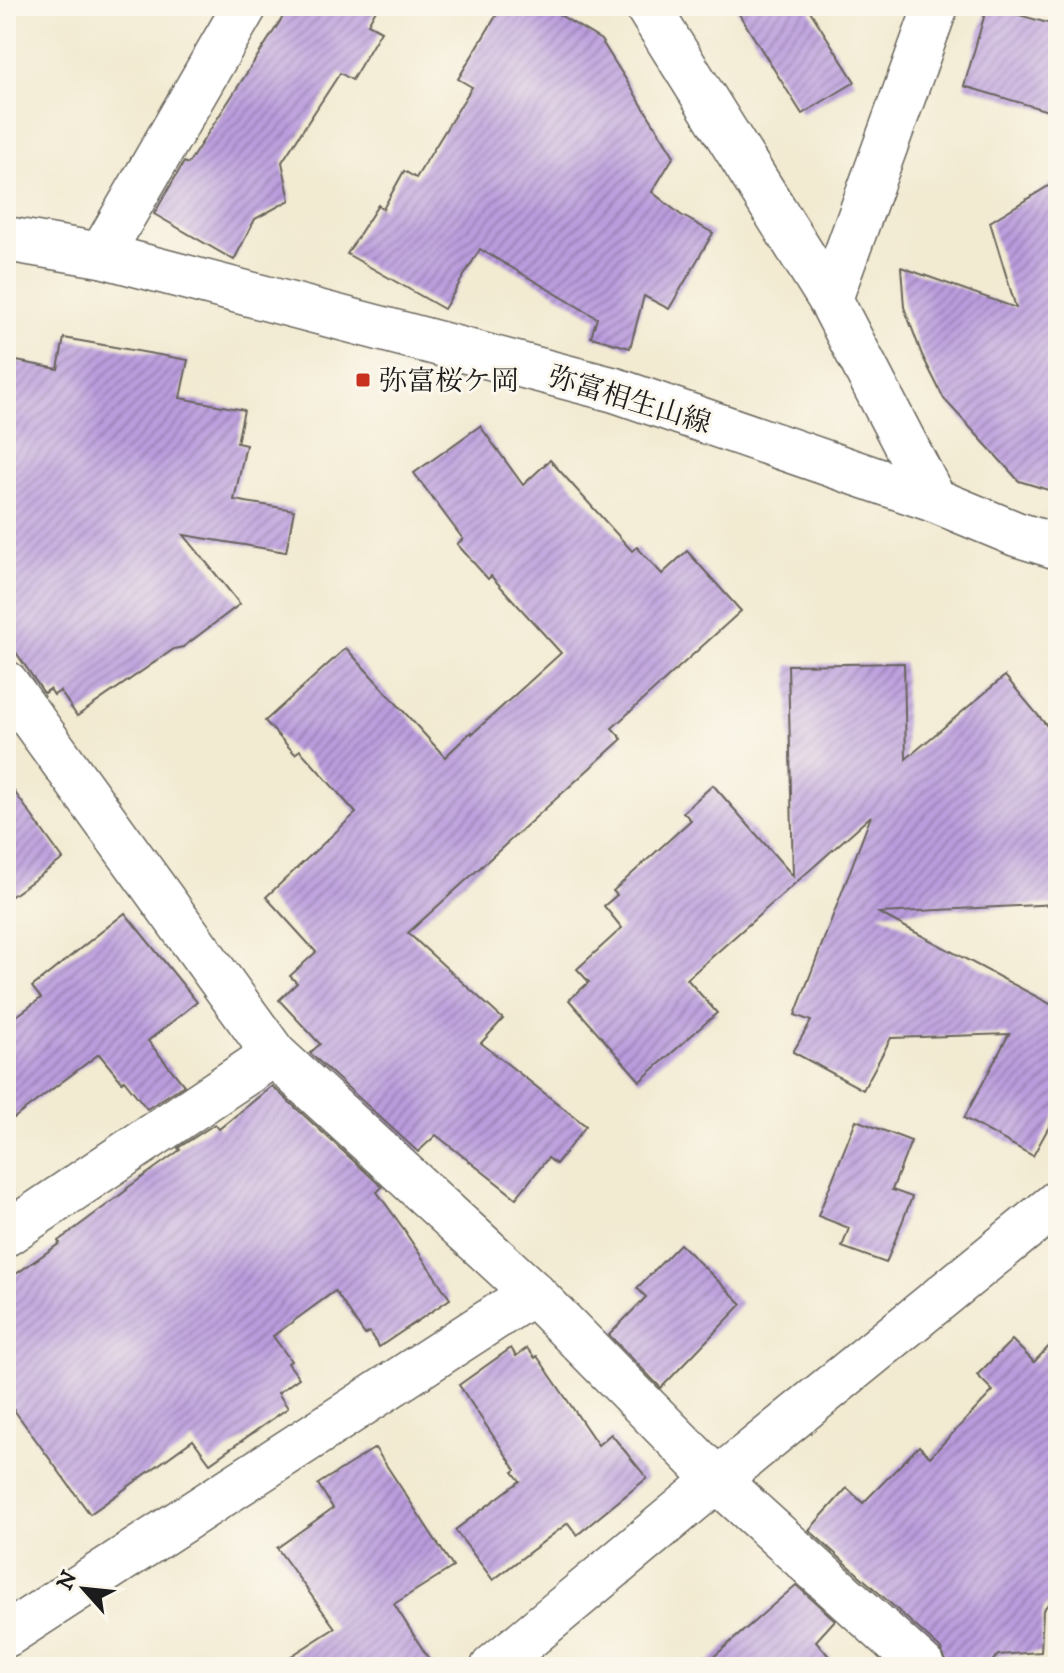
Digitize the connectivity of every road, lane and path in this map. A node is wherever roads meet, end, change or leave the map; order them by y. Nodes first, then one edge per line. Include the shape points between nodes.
1 (245, 6) edge
2 (647, 6) edge
3 (936, 6) edge
4 (6, 239) edge
5 (101, 255) junction
6 (830, 299) junction
7 (934, 500) junction
8 (1016, 534) junction
9 (1058, 547) edge
10 (1058, 580) edge
11 (6, 683) edge
12 (274, 1054) junction
13 (1058, 1202) edge
14 (6, 1234) edge
15 (533, 1293) junction
16 (717, 1480) junction
17 (6, 1635) edge
18 (493, 1667) edge
19 (923, 1667) edge

1 - 5 street
2 - 6 street
3 - 6 street
4 - 5 street, 弥富相生山線
5 - 7 street, 弥富相生山線 via 615,390
6 - 7 street
7 - 8 street, 弥富相生山線
8 - 9 street, 弥富相生山線
8 - 10 street
11 - 12 street
12 - 14 street
12 - 15 street
13 - 16 street
15 - 16 street
15 - 17 street
16 - 18 street
16 - 19 street

